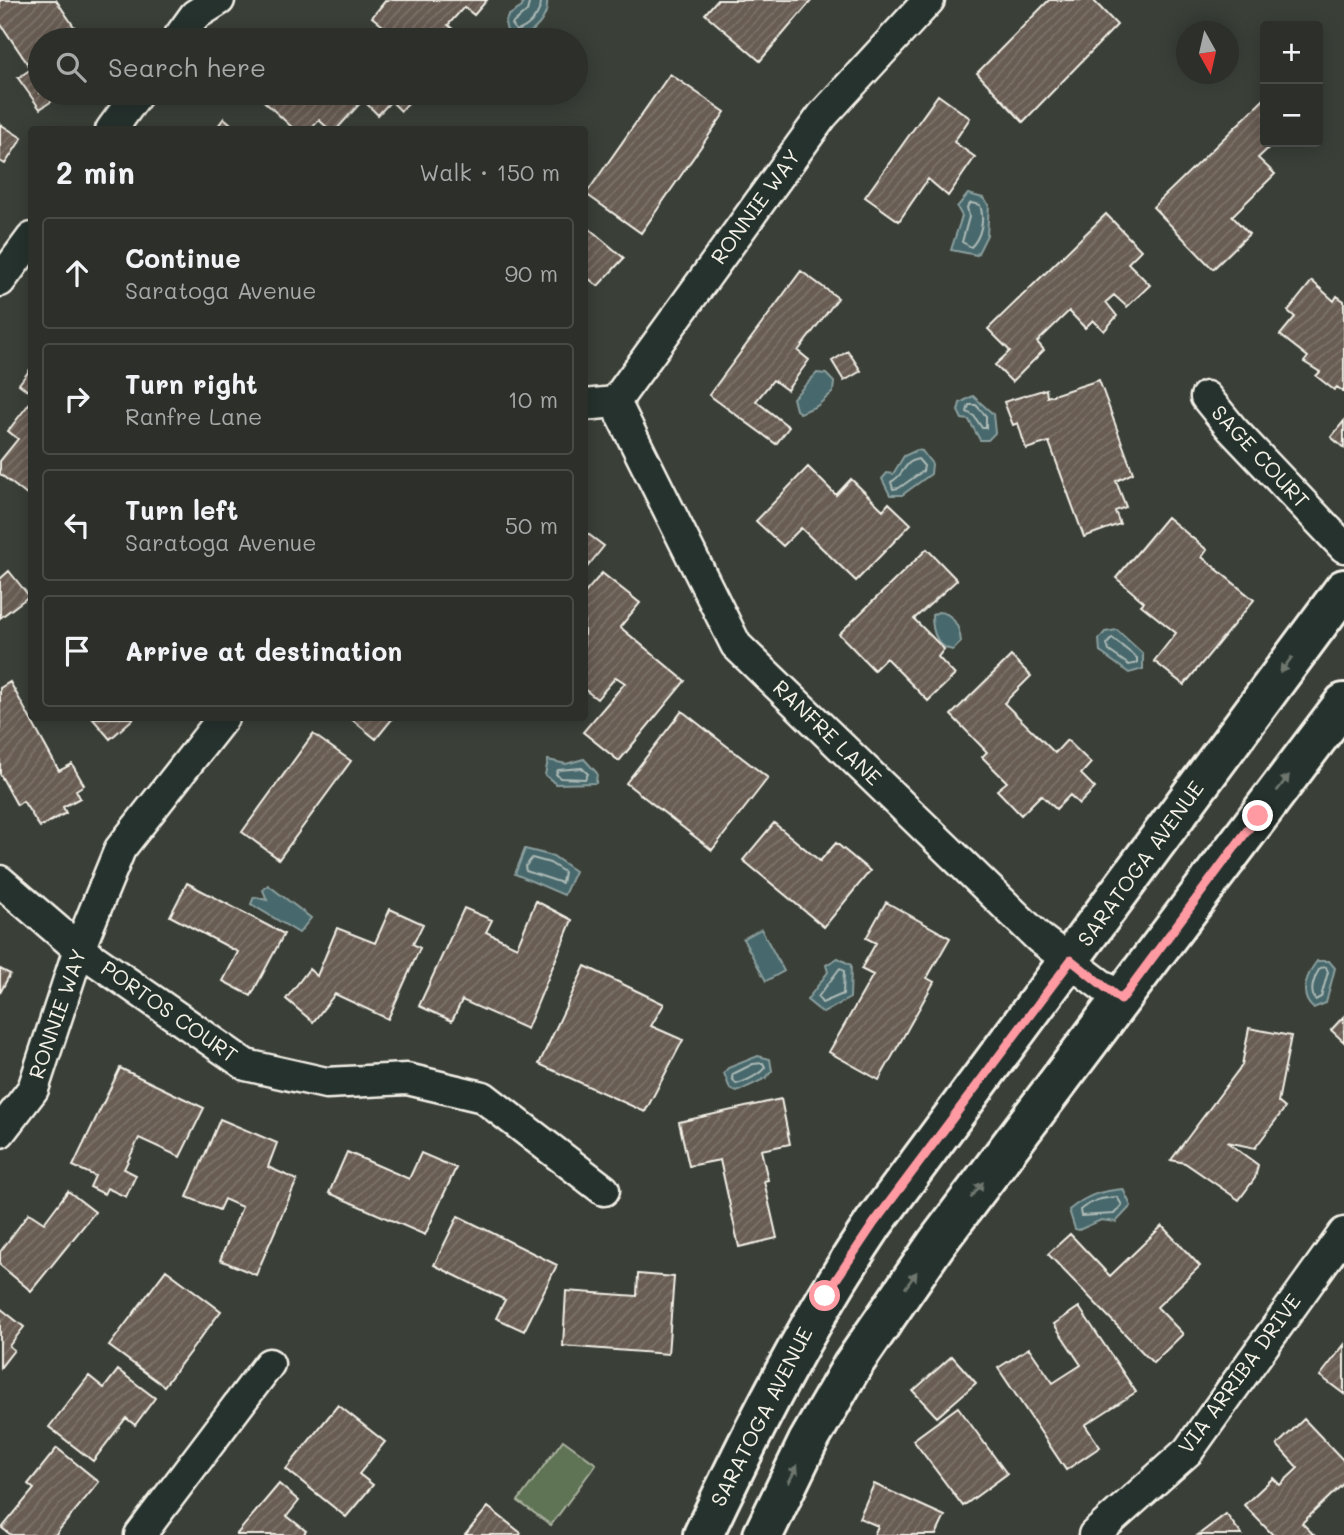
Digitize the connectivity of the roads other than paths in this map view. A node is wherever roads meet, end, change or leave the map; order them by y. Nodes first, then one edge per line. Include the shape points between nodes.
1 (929, 0) edge
2 (197, 5) edge
3 (184, 28) edge
4 (129, 105) edge
5 (114, 126) edge
6 (28, 244) edge
7 (0, 281) edge
8 (1206, 397) dead end
9 (615, 402) junction
10 (588, 405) edge
11 (1344, 547) edge
12 (1344, 589) edge
13 (1344, 703) edge
14 (221, 721) edge
15 (0, 881) edge
16 (79, 949) junction
17 (1071, 960) junction
18 (1121, 1000) junction
19 (0, 1132) edge
20 (604, 1190) dead end
21 (1344, 1233) edge
22 (269, 1364) dead end
23 (139, 1535) edge
24 (703, 1535) edge
25 (763, 1535) edge
26 (1094, 1535) edge

1 - 9 street, RONNIE WAY via 822,116
2 - 3 street
4 - 5 street
6 - 7 street
8 - 11 street, SAGE COURT
9 - 10 street
9 - 17 street, RANFRE LANE via 736,645 1039,938
12 -> 17 main road, SARATOGA AVENUE
18 -> 13 main road
14 - 16 street, RONNIE WAY via 120,849
15 - 16 street, PORTOS COURT
16 - 19 street, RONNIE WAY via 33,1089
16 - 20 street, PORTOS COURT via 246,1065 326,1083 407,1079 483,1097
17 - 18 street, RANFRE LANE
17 - 24 main road, SARATOGA AVENUE via 874,1223 825,1296 751,1431
25 -> 18 main road via 808,1442 852,1366 936,1244
21 - 26 street, VIA ARRIBA DRIVE via 1188,1451
22 - 23 street

